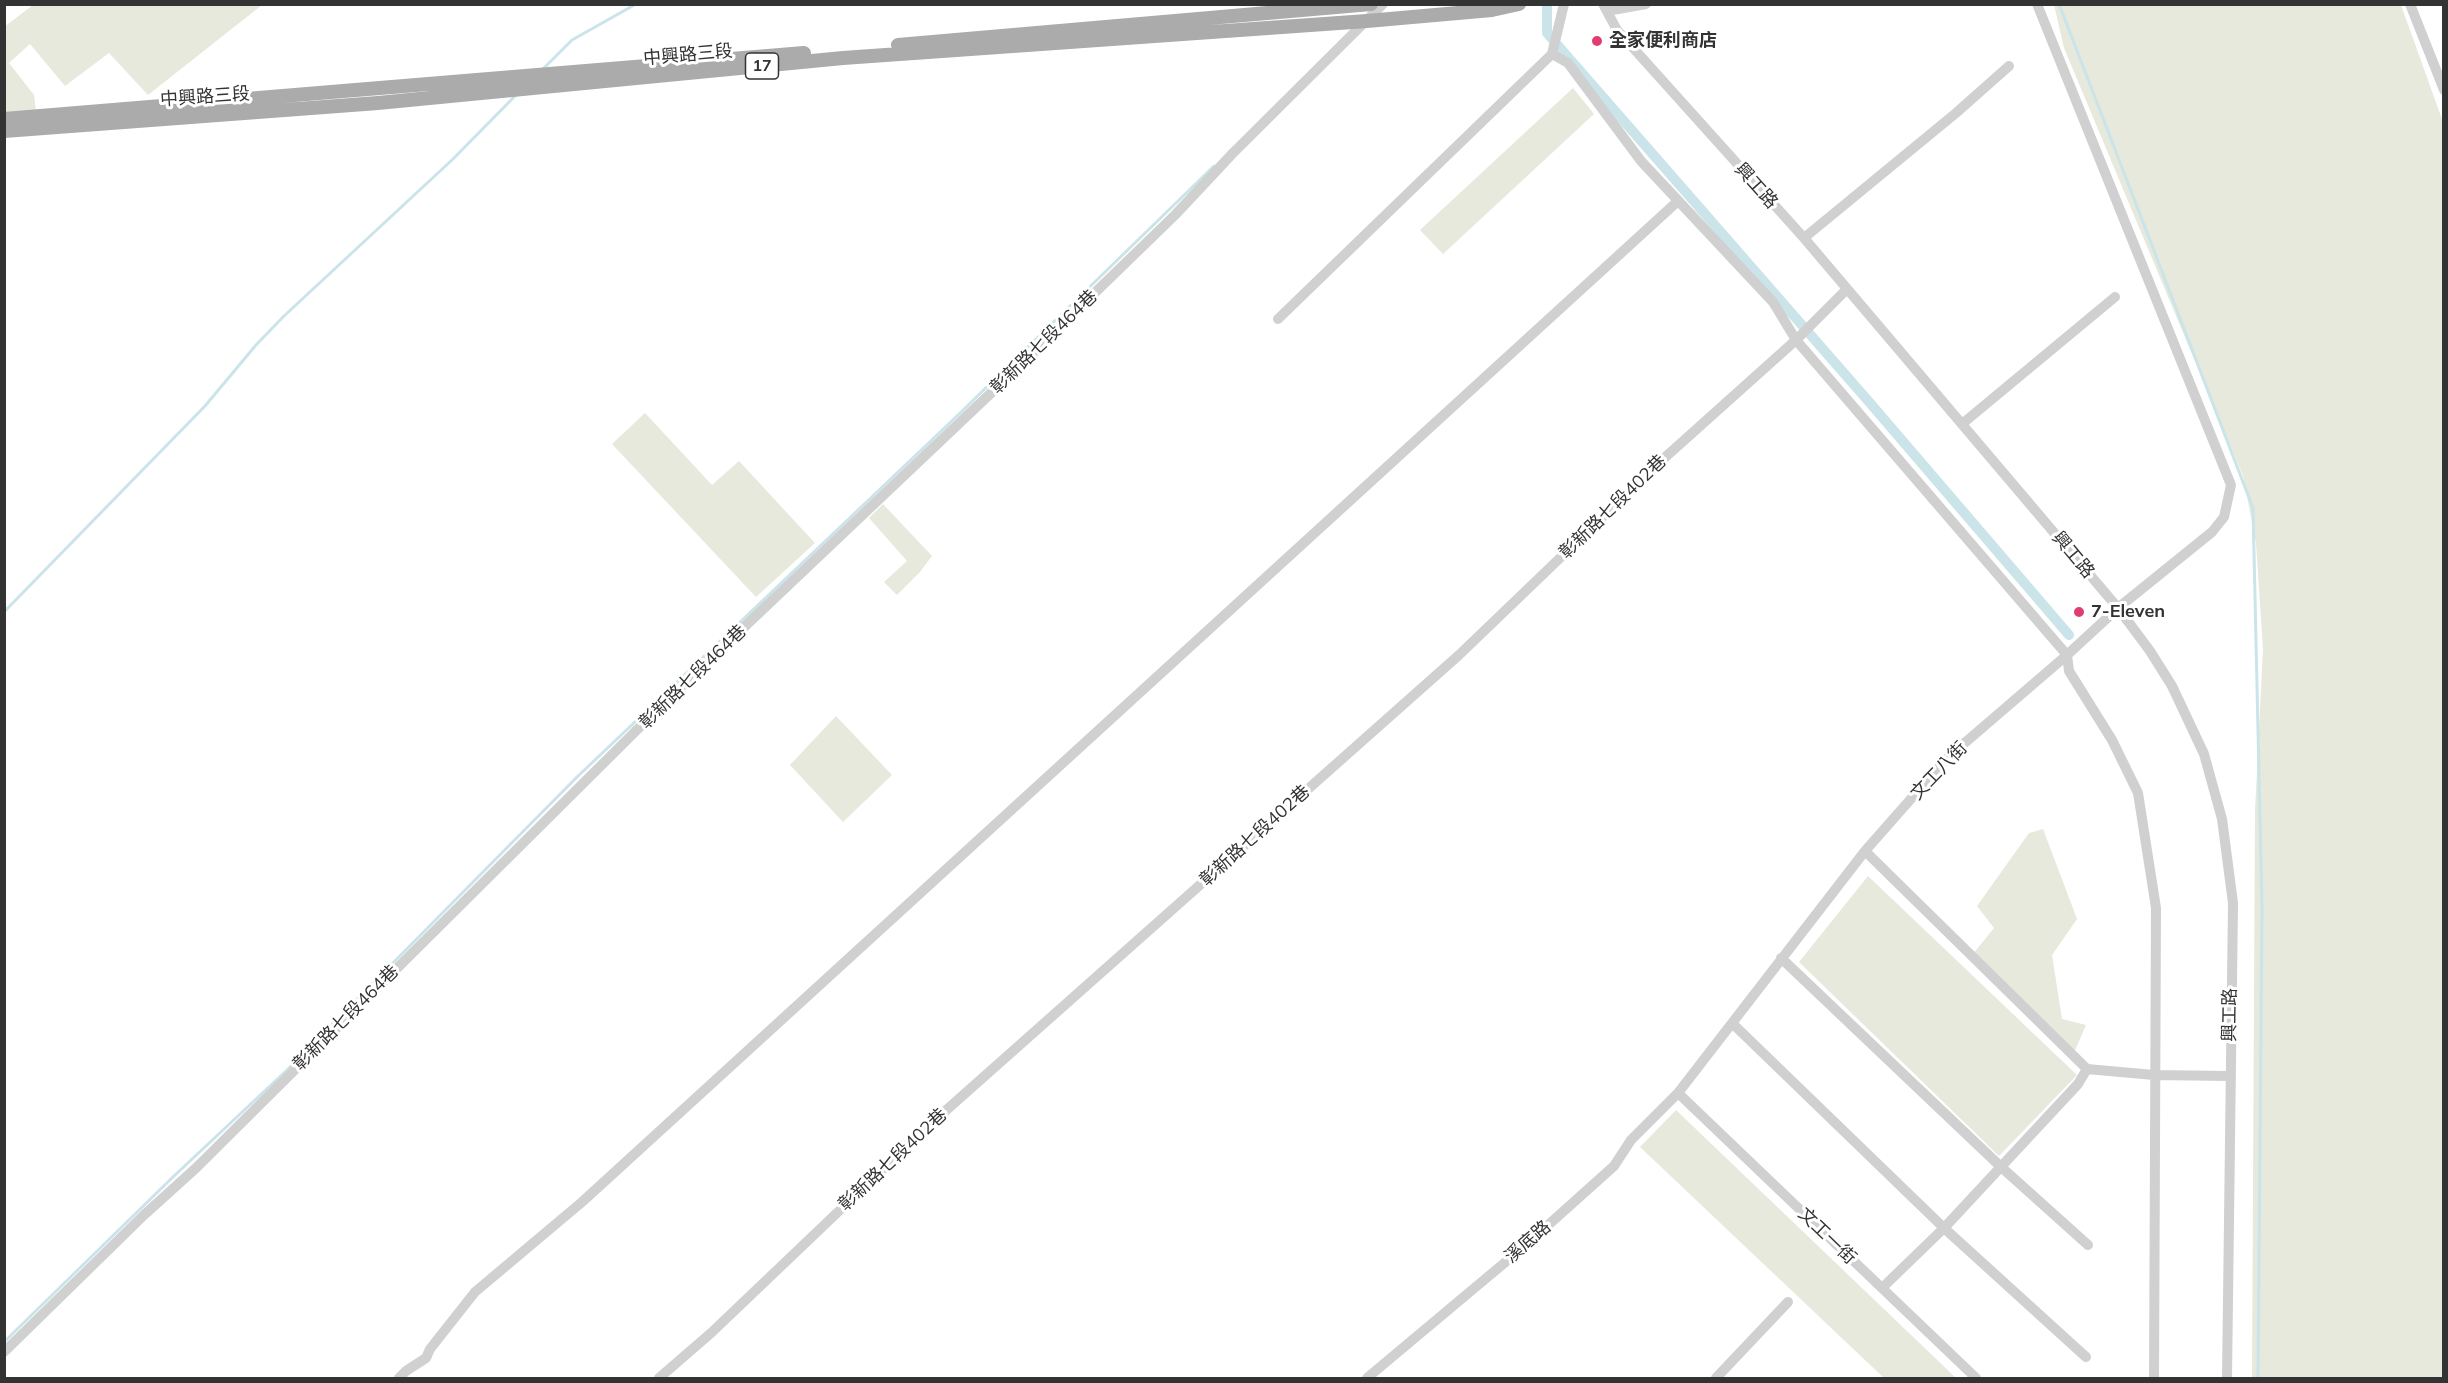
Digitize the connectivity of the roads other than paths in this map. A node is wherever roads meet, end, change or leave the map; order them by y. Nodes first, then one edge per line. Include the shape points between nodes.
1 (1371, 4) edge
2 (1383, 4) edge
3 (1519, 4) edge
4 (1647, 4) edge
5 (2037, 4) edge
6 (2410, 4) edge
7 (1563, 8) edge
8 (1605, 8) edge
9 (1367, 21) junction
10 (1554, 50) junction
11 (2009, 66) dead end
12 (2444, 90) edge
13 (4, 119) edge
14 (4, 131) edge
15 (1678, 201) junction
16 (1804, 238) junction
17 (1847, 289) junction
18 (2115, 297) dead end
19 (1278, 319) dead end
20 (1796, 340) junction
21 (1962, 424) junction
22 (2118, 608) junction
23 (2067, 655) junction
24 (1865, 851) junction
25 (1781, 958) junction
26 (1733, 1024) junction
27 (2087, 1069) junction
28 (2154, 1075) junction
29 (2229, 1076) junction
30 (1678, 1094) junction
31 (2000, 1166) junction
32 (1944, 1228) junction
33 (2088, 1245) dead end
34 (1882, 1288) junction
35 (1788, 1302) dead end
36 (4, 1352) edge
37 (2086, 1357) dead end
38 (399, 1378) edge
39 (659, 1378) edge
40 (1367, 1378) edge
41 (1716, 1378) edge
42 (1976, 1378) edge
43 (2154, 1378) edge
44 (2227, 1378) edge

1 - 13 main road, 中興路三段 / 17
2 - 9 street, 彰新路七段464巷
3 - 9 main road, 中興路三段 / 17
4 - 8 street
5 - 22 street, 文工八街 via 2231,485 2224,517 2212,532
6 - 12 street
7 - 10 street
8 - 16 street, 興工路 via 1622,37
9 - 14 main road, 中興路三段 / 17 via 843,58 378,103
9 - 36 street, 彰新路七段464巷 via 1175,215 665,702 196,1168
10 - 15 street via 1641,161
10 - 19 street
11 - 16 street
15 - 20 street via 1773,302
15 - 38 street via 582,1202 475,1292 426,1358
16 - 17 street, 興工路
17 - 20 street, 彰新路七段402巷
17 - 21 street, 興工路
18 - 21 street
20 - 23 street
20 - 39 street, 彰新路七段402巷 via 1661,461 1459,655 925,1129
21 - 22 street, 興工路
22 - 23 street, 文工八街
22 - 29 street, 興工路 via 2172,686 2204,754 2222,819 2233,903
23 - 24 street, 文工八街 via 1946,759
23 - 28 street via 2069,671 2112,740 2138,793 2156,908
24 - 25 street, 文工八街
24 - 27 street
25 - 26 street, 文工八街
25 - 31 street
26 - 30 street, 文工八街
26 - 32 street
27 - 28 street
27 - 31 street via 2078,1084
28 - 29 street
28 - 43 street
29 - 44 street, 興工路
30 - 34 street, 文工一街
30 - 40 street, 溪底路 via 1631,1140 1614,1166 1594,1185
31 - 32 street
31 - 33 street
32 - 34 street
32 - 37 street
34 - 42 street, 文工一街
35 - 41 street

